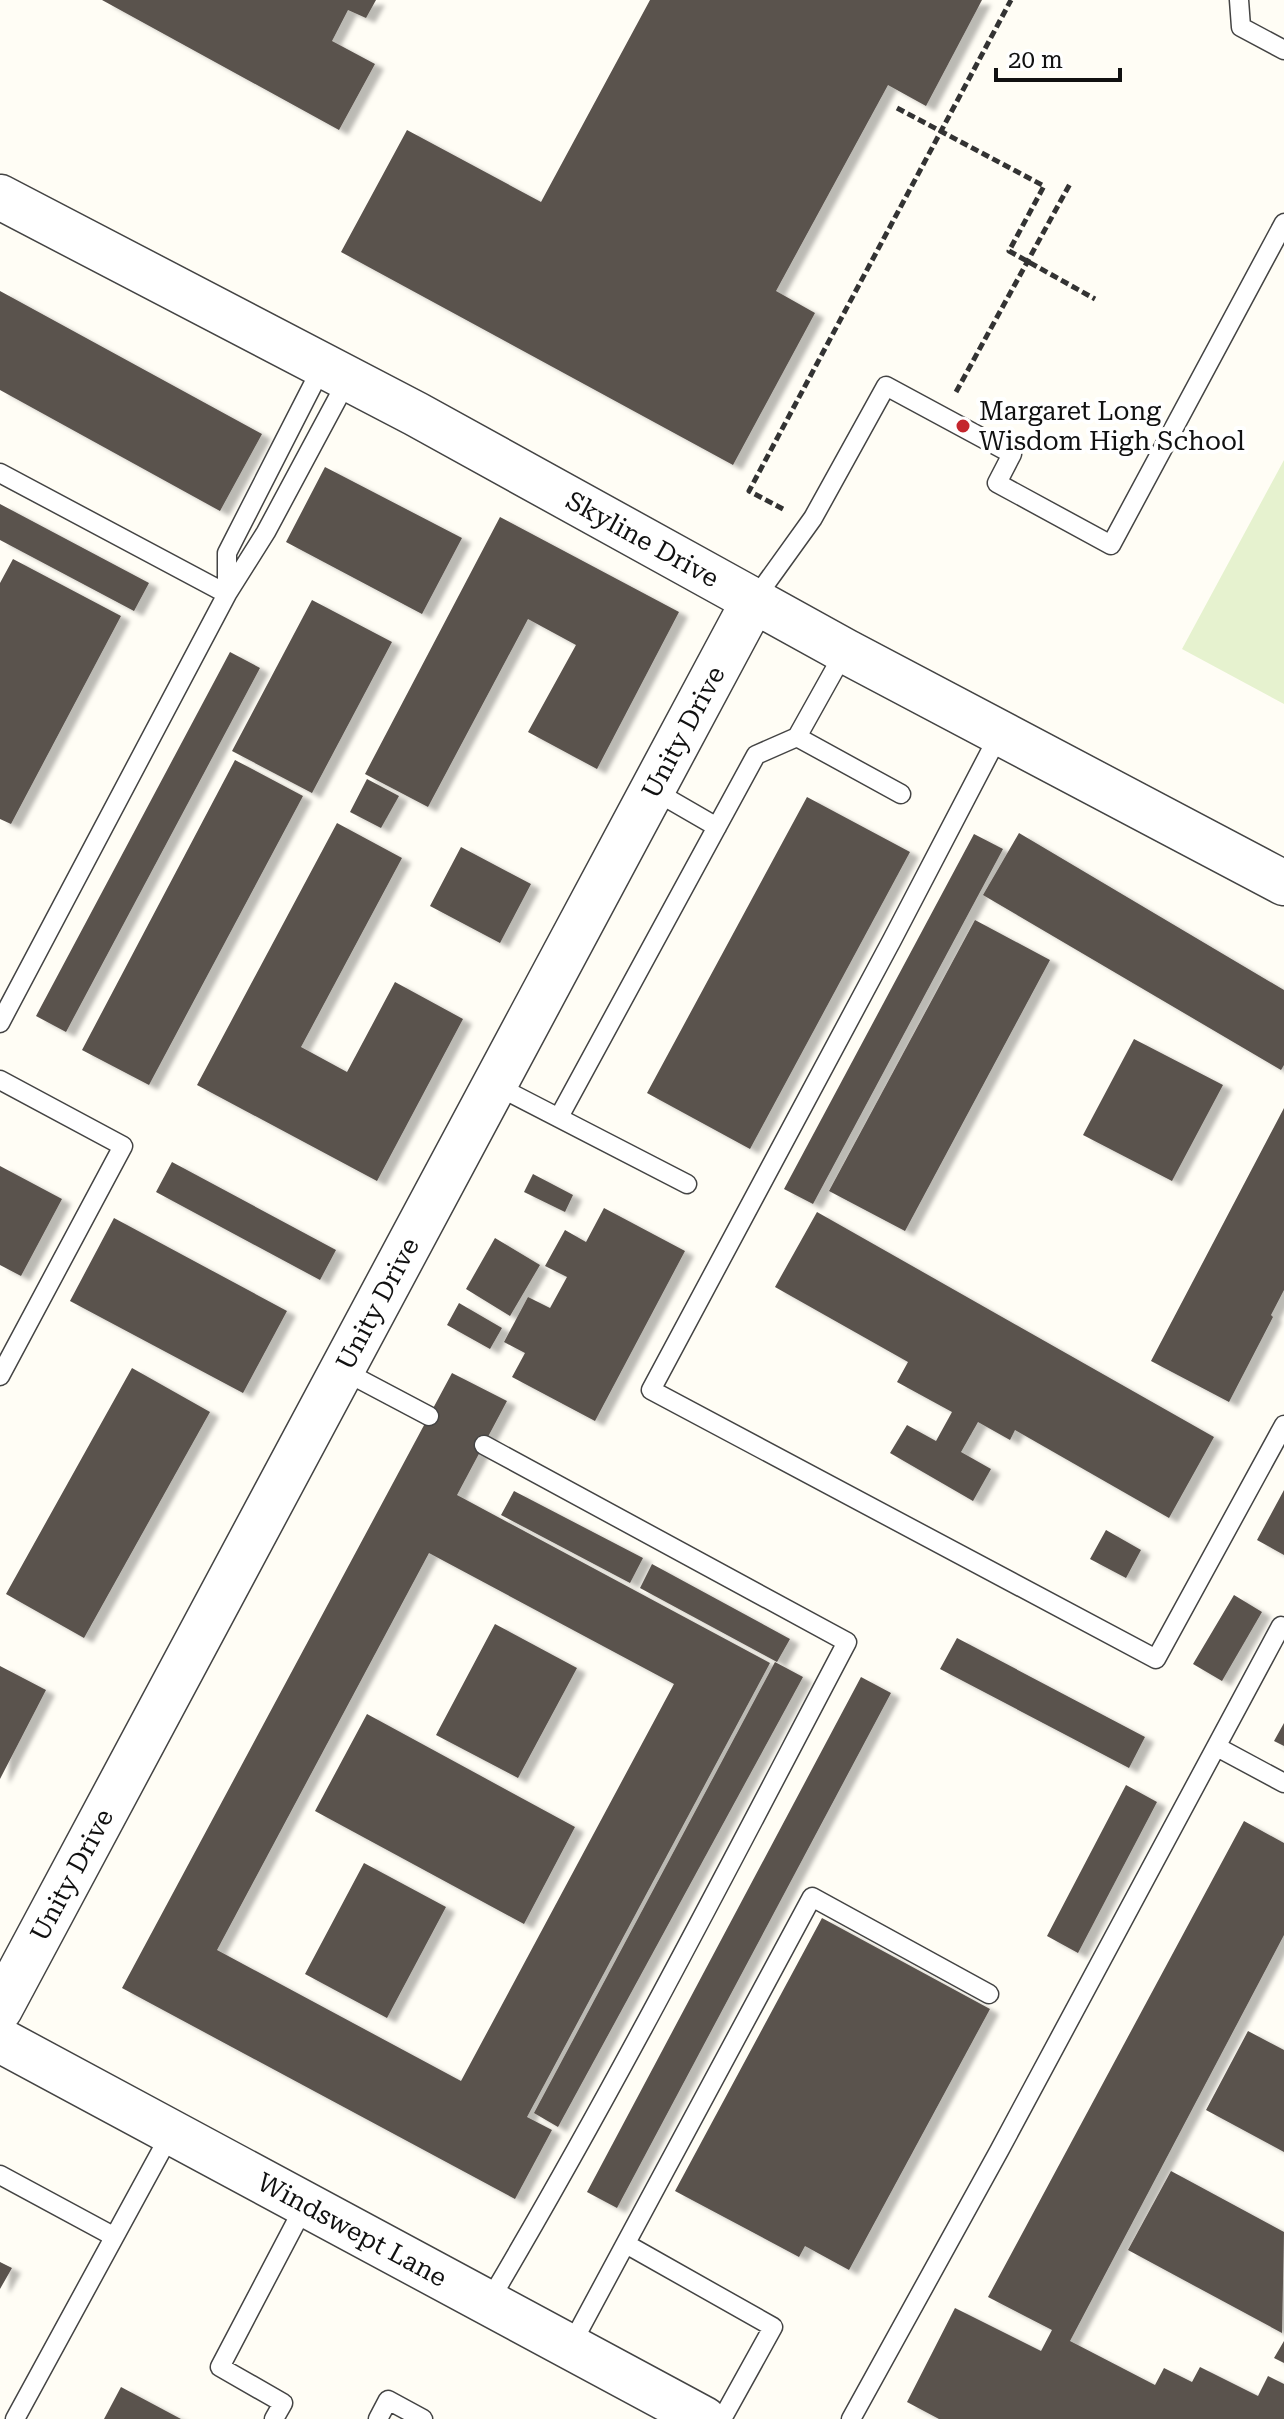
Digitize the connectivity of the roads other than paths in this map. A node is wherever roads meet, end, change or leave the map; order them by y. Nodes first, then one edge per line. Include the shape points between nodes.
1 (1239, 0) edge
2 (1284, 50) edge
3 (0, 197) edge
4 (1284, 223) edge
5 (335, 373) junction
6 (0, 473) edge
7 (227, 594) junction
8 (754, 600) junction
9 (845, 651) junction
10 (1000, 733) junction
11 (797, 737) junction
12 (653, 790) junction
13 (901, 794) dead end
14 (717, 827) junction
15 (1284, 883) edge
16 (0, 1023) edge
17 (0, 1080) edge
18 (495, 1085) junction
19 (559, 1117) junction
20 (687, 1184) dead end
21 (342, 1370) junction
22 (0, 1376) edge
23 (429, 1416) dead end
24 (1284, 1425) edge
25 (484, 1445) dead end
26 (1284, 1627) edge
27 (1217, 1747) junction
28 (1284, 1783) edge
29 (989, 1994) dead end
30 (0, 2009) edge
31 (0, 2040) edge
32 (171, 2133) junction
33 (0, 2175) edge
34 (305, 2205) junction
35 (113, 2236) junction
36 (626, 2244) junction
37 (488, 2303) junction
38 (570, 2347) junction
39 (15, 2419) edge
40 (274, 2419) edge
41 (378, 2419) edge
42 (423, 2419) edge
43 (704, 2419) edge
44 (722, 2419) edge
45 (851, 2419) edge

1 - 2 lane via 1241,27
3 - 5 street, Skyline Drive
4 - 8 lane via 1111,545 997,483 1012,454 886,386 813,518
5 - 7 lane via 266,532
5 - 7 lane via 227,553
5 - 8 street, Skyline Drive
6 - 7 lane
7 - 16 lane
8 - 9 street, Skyline Drive
8 - 12 street, Unity Drive
9 - 10 street, Skyline Drive
9 - 11 lane
10 - 15 street, Skyline Drive
10 - 24 lane via 651,1390 1156,1659
11 - 13 lane
11 - 14 lane via 756,755
12 - 14 lane
12 - 18 street, Unity Drive
14 - 19 lane
17 - 22 lane via 123,1146
18 - 19 lane
18 - 21 street, Unity Drive
19 - 20 lane
21 - 23 lane
21 - 30 street, Unity Drive
25 - 37 lane via 847,1642 657,2001
26 - 27 lane
27 - 28 lane
27 - 45 lane
29 - 36 lane via 812,1897
31 - 32 street, Windswept Lane
32 - 34 street, Windswept Lane
32 - 35 lane
33 - 35 lane
34 - 37 street, Windswept Lane
34 - 40 lane via 220,2367 283,2403
35 - 39 lane
36 - 38 lane
36 - 44 lane via 773,2327
37 - 38 street, Windswept Lane
38 - 43 street, Windswept Lane via 658,2402
41 - 42 lane via 388,2400

